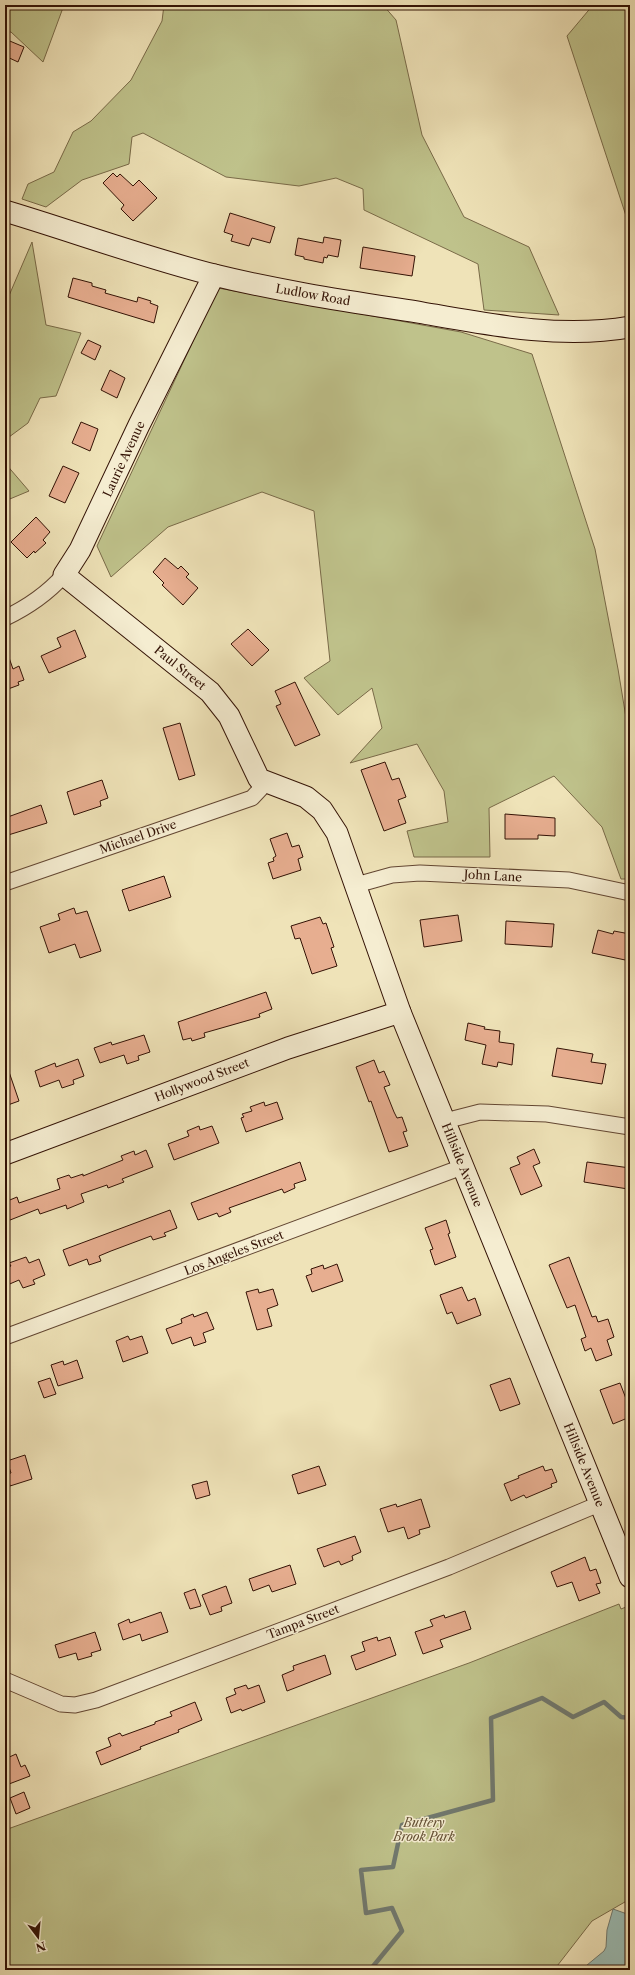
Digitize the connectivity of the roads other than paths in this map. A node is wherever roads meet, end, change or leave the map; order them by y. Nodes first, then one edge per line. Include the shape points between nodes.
1 (5, 211) edge
2 (214, 275) junction
3 (630, 327) edge
4 (64, 575) junction
5 (5, 618) edge
6 (266, 783) junction
7 (5, 883) edge
8 (356, 885) junction
9 (630, 893) edge
10 (400, 1012) junction
11 (444, 1121) junction
12 (630, 1127) edge
13 (5, 1154) edge
14 (462, 1167) junction
15 (5, 1337) edge
16 (599, 1504) junction
17 (630, 1577) edge
18 (5, 1680) edge

1 - 2 street, Ludlow Road
2 - 3 street, Ludlow Road via 324,297 495,325 576,332
2 - 4 street, Laurie Avenue via 80,550
4 - 5 street, Laurie Avenue via 34,603
4 - 6 street, Paul Street via 210,692 229,716 255,774
6 - 7 street, Michael Drive via 252,798
6 - 8 street, Hillside Avenue via 306,798 322,810 337,833
8 - 9 street, John Lane via 392,875 420,873 569,880
8 - 10 street, Hillside Avenue
10 - 11 street, Hillside Avenue
10 - 13 street, Hollywood Street via 288,1048
11 - 12 street via 480,1112 502,1112 547,1114
11 - 14 street, Hillside Avenue
14 - 15 street, Los Angeles Street
14 - 16 street, Hillside Avenue
16 - 17 street, Hillside Avenue
16 - 18 street, Tampa Street via 450,1567 96,1700 75,1705 61,1704

